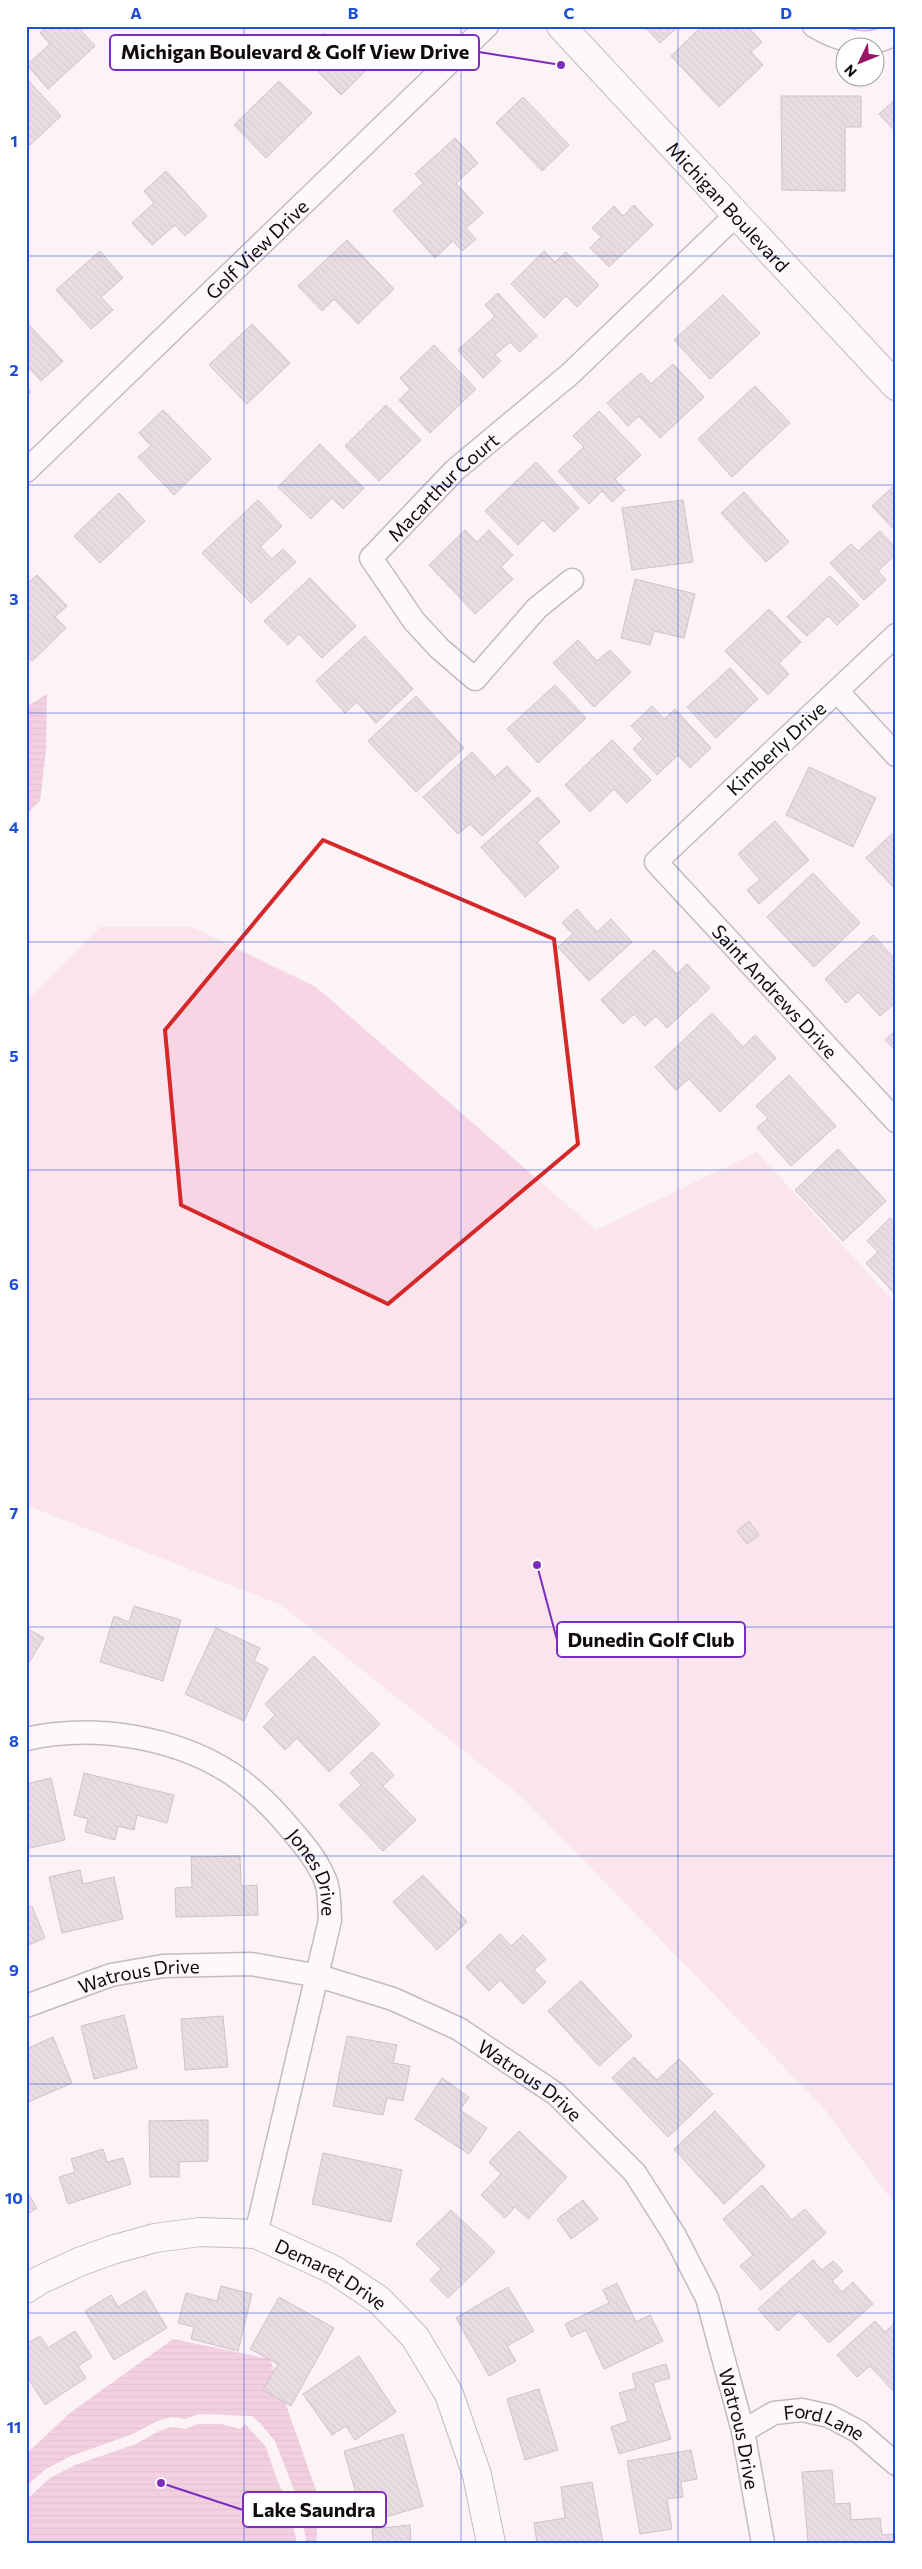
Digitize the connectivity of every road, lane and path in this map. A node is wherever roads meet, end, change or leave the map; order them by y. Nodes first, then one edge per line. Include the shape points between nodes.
1 (487, 26) edge
2 (561, 26) edge
3 (814, 26) edge
4 (896, 33) edge
5 (736, 215) junction
6 (896, 386) edge
7 (26, 471) edge
8 (572, 580) dead end
9 (896, 635) edge
10 (836, 691) junction
11 (896, 755) edge
12 (656, 862) joint
13 (896, 1121) edge
14 (26, 1739) edge
15 (319, 1976) junction
16 (26, 2006) edge
17 (256, 2234) junction
18 (26, 2289) edge
19 (743, 2431) junction
20 (896, 2464) edge
21 (491, 2543) edge
22 (763, 2543) edge

1 - 7 street, Golf View Drive
2 - 5 street, Michigan Boulevard
3 - 4 street via 832,37 859,43
5 - 6 street, Michigan Boulevard
5 - 8 street, Macarthur Court via 570,374 454,470 371,558 414,621 475,679 537,608
9 - 10 street, Kimberly Drive
10 - 11 street
10 - 12 street, Kimberly Drive
12 - 13 street, Saint Andrews Drive
14 - 15 street, Jones Drive via 68,1733 102,1733 146,1740 189,1752 232,1774 281,1818 312,1854 327,1884 330,1920
15 - 16 street, Watrous Drive via 251,1964 163,1966 111,1975
15 - 17 street, Jones Drive
15 - 19 street, Watrous Drive via 393,1999 459,2029 556,2094 635,2173 675,2236 708,2298
17 - 18 street, Demaret Drive via 200,2232 155,2238 79,2262
17 - 21 street, Demaret Drive via 334,2270 379,2300 415,2337 449,2394 477,2475
19 - 20 street, Ford Lane via 774,2413 802,2410 829,2416 859,2432
19 - 22 street, Watrous Drive

